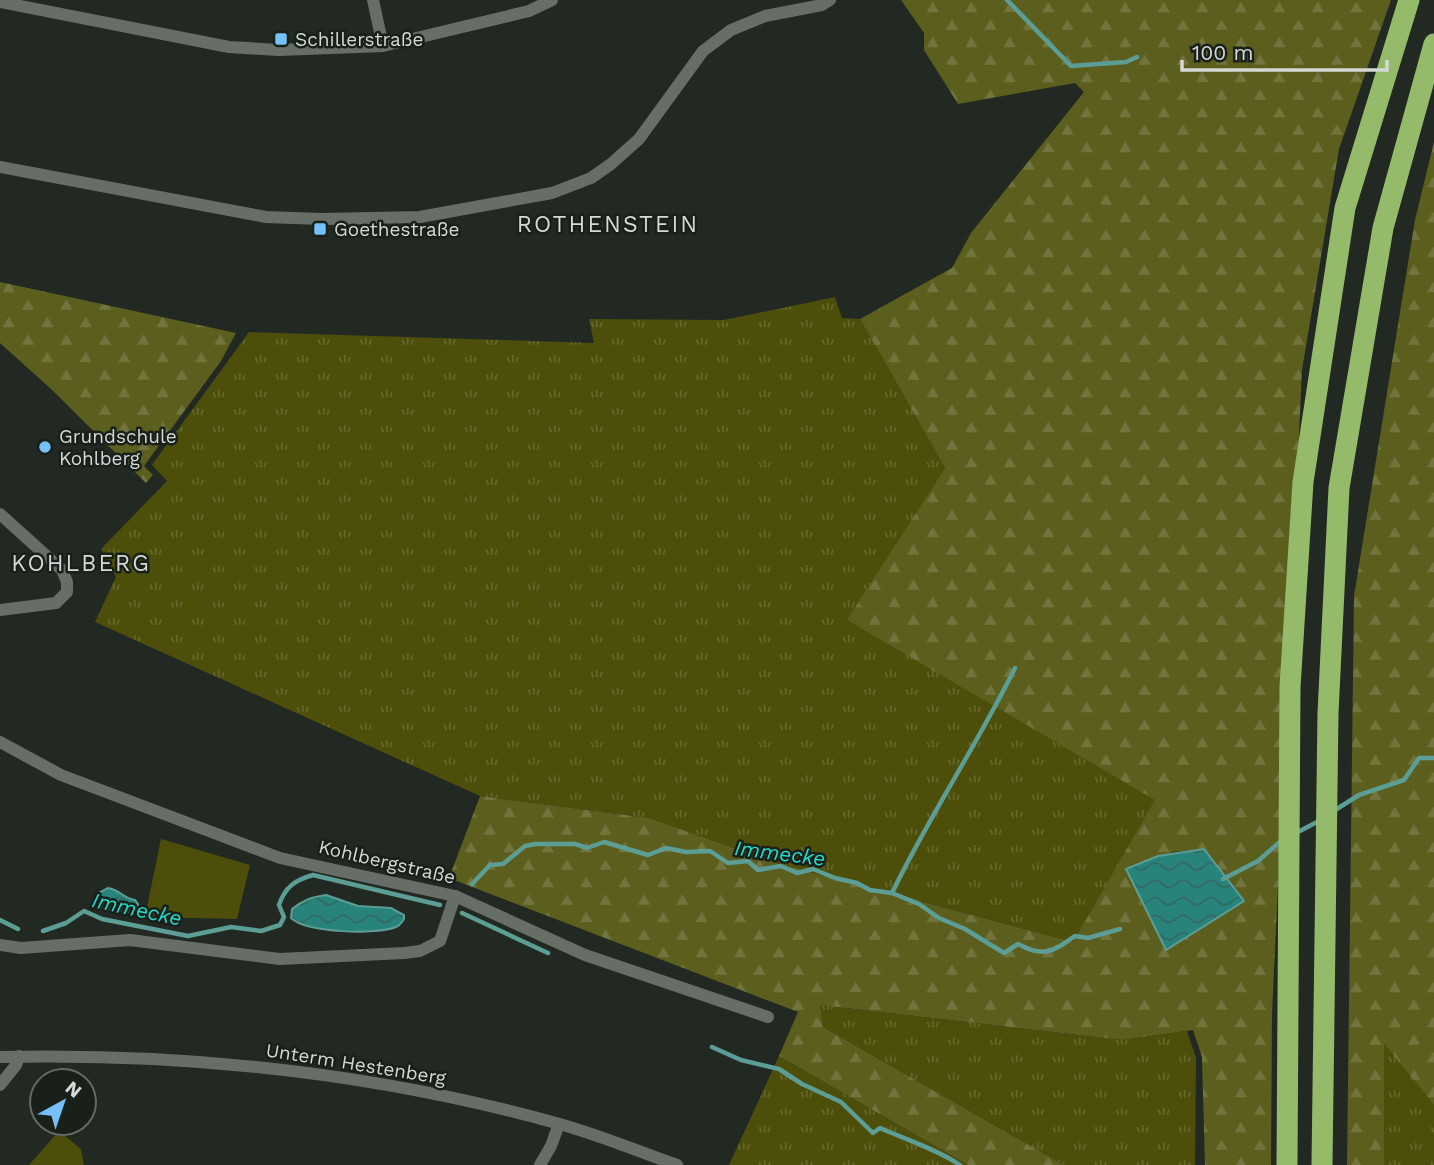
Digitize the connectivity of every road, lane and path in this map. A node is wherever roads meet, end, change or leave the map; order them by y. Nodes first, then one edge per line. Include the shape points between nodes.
1 (373, 0) edge
2 (551, 0) edge
3 (830, 0) edge
4 (1409, 0) edge
5 (0, 2) edge
6 (1434, 44) edge
7 (383, 46) junction
8 (0, 167) edge
9 (0, 514) edge
10 (1, 608) edge
11 (0, 742) edge
12 (455, 896) junction
13 (0, 945) edge
14 (768, 1017) dead end
15 (0, 1056) edge
16 (19, 1056) junction
17 (0, 1085) edge
18 (559, 1124) junction
19 (540, 1165) edge
20 (677, 1165) edge
21 (1287, 1165) edge
22 (1322, 1165) edge

1 - 7 street
2 - 7 street via 529,10
3 - 8 street via 765,16 731,30 703,51 639,139 591,178 552,193 420,217 266,217
4 - 21 highway via 1345,208 1303,482 1290,687
5 - 7 street via 229,47
6 - 22 highway via 1383,228 1339,488 1328,713
9 - 10 street via 62,570 67,593 56,603
11 - 12 street, Kohlbergstraße via 61,775 280,858
12 - 13 street via 440,941 404,953 280,959 130,940 21,948
12 - 14 street, Kohlbergstraße via 585,955
15 - 16 street, Unterm Hestenberg
16 - 17 street
16 - 18 street, Unterm Hestenberg via 179,1059 313,1074 400,1087
18 - 19 street
18 - 20 street, Unterm Hestenberg

